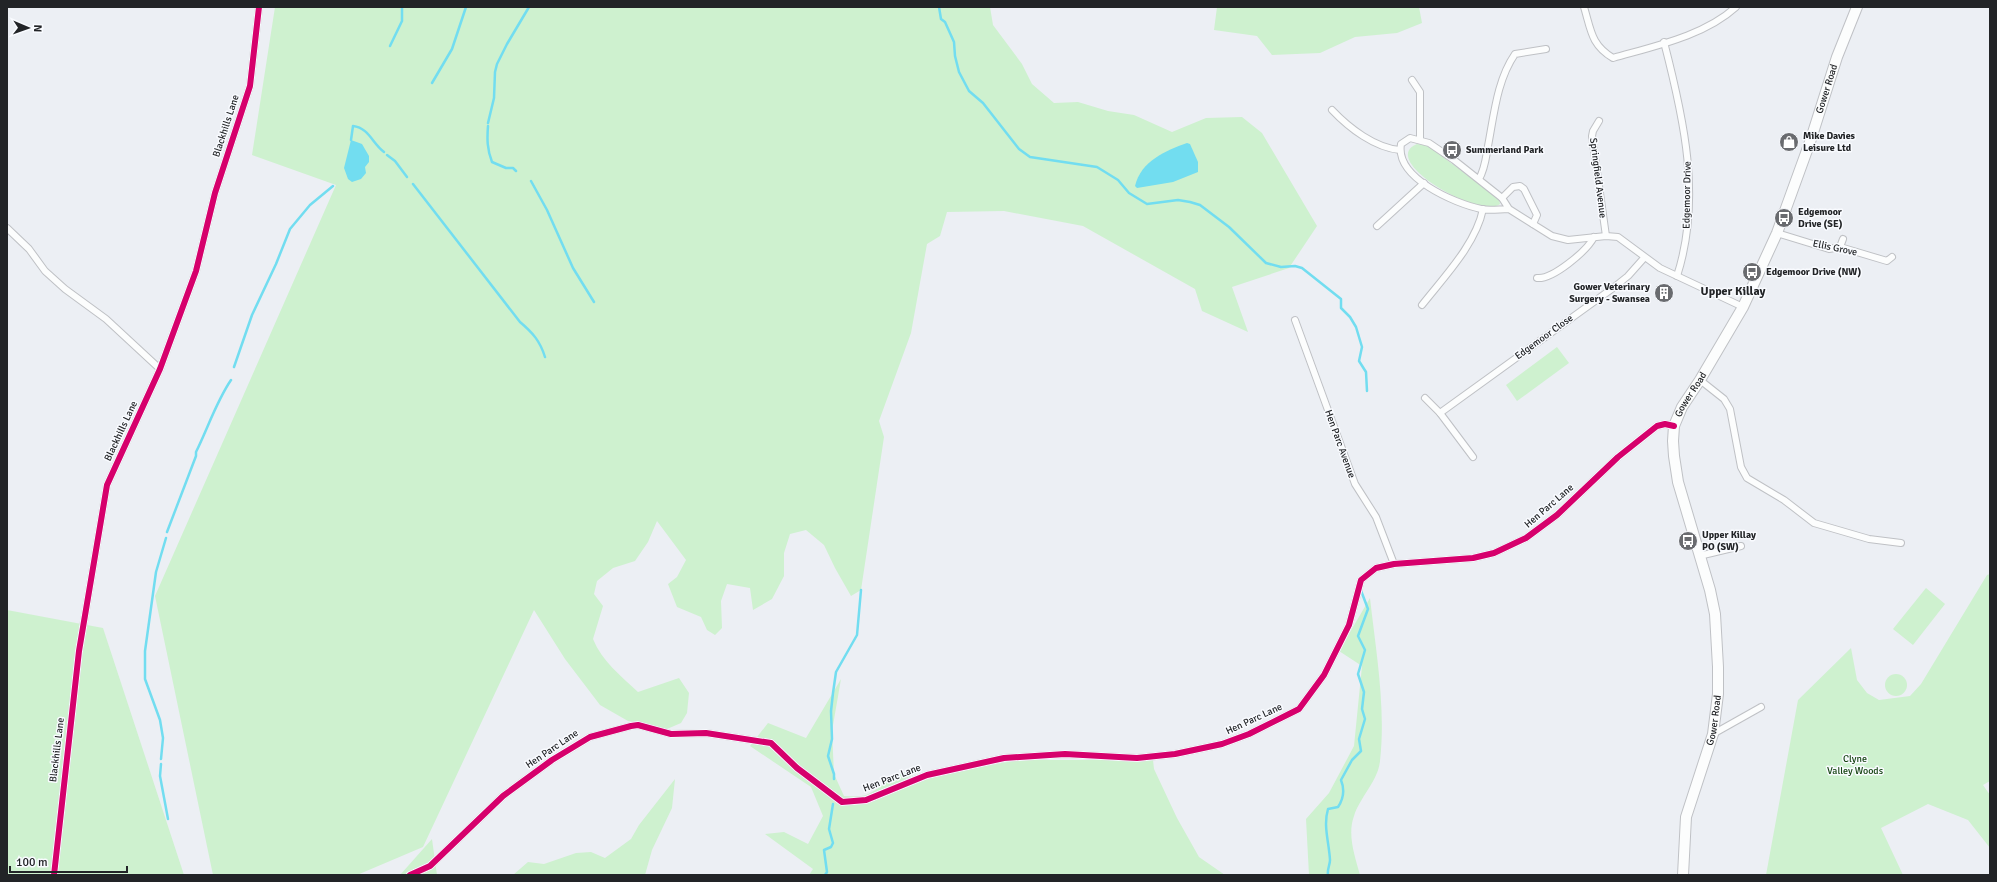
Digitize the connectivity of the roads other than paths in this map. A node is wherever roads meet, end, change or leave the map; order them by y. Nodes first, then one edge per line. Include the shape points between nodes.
1 (259, 7) edge
2 (1584, 7) edge
3 (1736, 7) edge
4 (1857, 7) edge
5 (1664, 42) junction
6 (1546, 49) dead end
7 (1412, 80) dead end
8 (1332, 110) dead end
9 (1599, 121) dead end
10 (1420, 140) junction
11 (1400, 150) junction
12 (1479, 179) junction
13 (1424, 183) junction
14 (1502, 198) junction
15 (1483, 209) junction
16 (1509, 209) junction
17 (1533, 224) junction
18 (1377, 226) dead end
19 (7, 228) edge
20 (1777, 233) junction
21 (1606, 236) junction
22 (1594, 237) junction
23 (1843, 239) dead end
24 (1840, 247) junction
25 (1892, 257) dead end
26 (1644, 258) junction
27 (1677, 276) junction
28 (1537, 278) dead end
29 (1422, 306) dead end
30 (1742, 307) junction
31 (1295, 320) dead end
32 (160, 369) junction
33 (1700, 380) junction
34 (1425, 398) dead end
35 (1440, 413) junction
36 (1674, 426) junction
37 (1473, 457) dead end
38 (1901, 543) dead end
39 (1741, 546) dead end
40 (1699, 556) junction
41 (1394, 564) junction
42 (1761, 707) dead end
43 (1713, 734) junction
44 (54, 875) edge
45 (410, 875) edge
46 (1683, 875) edge

1 - 32 street, Blackhills Lane via 250,86 215,193 196,271
2 - 5 street via 1594,39 1601,51 1613,58
3 - 5 street via 1715,23
4 - 20 main road, Gower Road via 1837,57
5 - 27 street, Edgemoor Drive via 1680,105 1688,157 1686,234 1683,258
6 - 12 street via 1515,54 1506,67
7 - 10 street via 1420,92
8 - 11 street via 1344,123 1362,135 1385,147
9 - 21 street, Springfield Avenue via 1592,136
10 - 11 street via 1405,140
10 - 12 street via 1429,143
11 - 13 street via 1408,170
12 - 14 street
13 - 15 street via 1438,193
13 - 18 street
14 - 16 street
14 - 17 street via 1513,187 1520,186 1524,189 1537,215
15 - 16 street
15 - 29 street via 1472,240
16 - 17 street
17 - 22 street via 1552,236 1568,240
19 - 32 street via 29,248 45,271 106,319
20 - 24 street, Ellis Grove via 1829,249
20 - 30 main road, Gower Road
21 - 22 street
21 - 26 street via 1624,239
22 - 28 street via 1590,245 1565,265 1543,278
23 - 24 street
24 - 25 street, Ellis Grove via 1886,261
26 - 27 street
26 - 35 street, Edgemoor Close via 1618,284
27 - 30 street
30 - 33 main road, Gower Road
31 - 41 street, Hen Parc Avenue via 1355,484 1376,517
32 - 44 street, Blackhills Lane via 107,485 79,651
33 - 36 main road, Gower Road via 1682,407
33 - 38 street via 1724,399 1730,409 1741,467 1747,478 1784,500 1814,523 1869,539
34 - 35 street
35 - 37 street
36 - 40 main road, Gower Road via 1672,441 1678,482
36 - 41 street, Hen Parc Lane via 1657,426 1618,457 1557,515 1526,538 1494,553 1473,558
39 - 40 street
40 - 43 main road, Gower Road via 1710,590 1716,636 1718,694
41 - 45 street, Hen Parc Lane via 1376,568 1361,580 1349,625 1324,675 1299,709 1249,734 1222,744 1175,754 1137,758 1065,754 1004,758 927,775 866,800 842,802 797,768 771,743 706,733 671,734 638,725 631,726 590,736 552,760 503,796 430,866
42 - 43 street
43 - 46 main road, Gower Road via 1686,817

